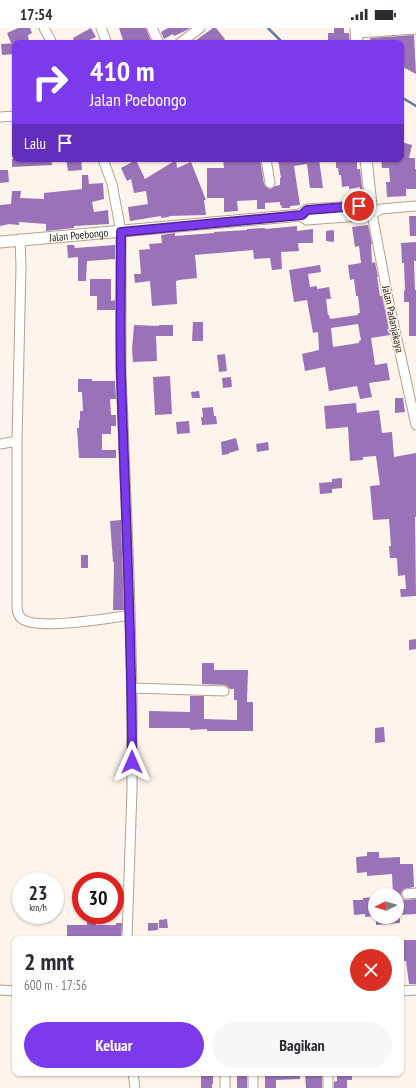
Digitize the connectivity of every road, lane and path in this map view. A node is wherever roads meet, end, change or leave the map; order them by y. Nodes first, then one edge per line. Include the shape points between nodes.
1 (44, 28) edge
2 (101, 28) edge
3 (152, 28) edge
4 (200, 28) edge
5 (416, 29) edge
6 (357, 35) edge
7 (50, 40) edge
8 (106, 40) edge
9 (158, 40) edge
10 (184, 40) edge
11 (12, 116) edge
12 (0, 117) edge
13 (104, 162) edge
14 (266, 162) edge
15 (367, 162) edge
16 (270, 183) dead end
17 (416, 206) edge
18 (375, 210) junction
19 (121, 232) junction
20 (20, 239) junction
21 (0, 242) edge
22 (416, 425) edge
23 (16, 440) junction
24 (0, 444) edge
25 (130, 615) junction
26 (132, 688) junction
27 (224, 691) dead end
28 (127, 936) edge
29 (0, 990) edge
30 (416, 990) edge
31 (12, 991) edge
32 (404, 991) edge
33 (133, 1076) edge
34 (225, 1076) edge
35 (253, 1076) edge
36 (328, 1076) edge
37 (135, 1088) edge
38 (224, 1088) edge
39 (253, 1088) edge
40 (328, 1088) edge

1 - 7 street
2 - 8 street
3 - 9 street
4 - 10 street
5 - 6 street
11 - 12 street
13 - 19 street via 112,184
14 - 16 street
15 - 18 main road
17 - 18 street
18 - 19 main road, Jalan Poebongo via 308,219 302,215
18 - 22 street, Jalan Padanjakaya via 389,303
19 - 20 main road, Jalan Poebongo
19 - 25 street via 121,372
20 - 21 main road, Jalan Poebongo
20 - 23 street
23 - 24 street
23 - 25 street via 18,614 30,622 49,623
25 - 26 street
26 - 27 street
26 - 28 street
29 - 31 street
30 - 32 street
33 - 37 street
34 - 38 street
35 - 39 street
36 - 40 street

